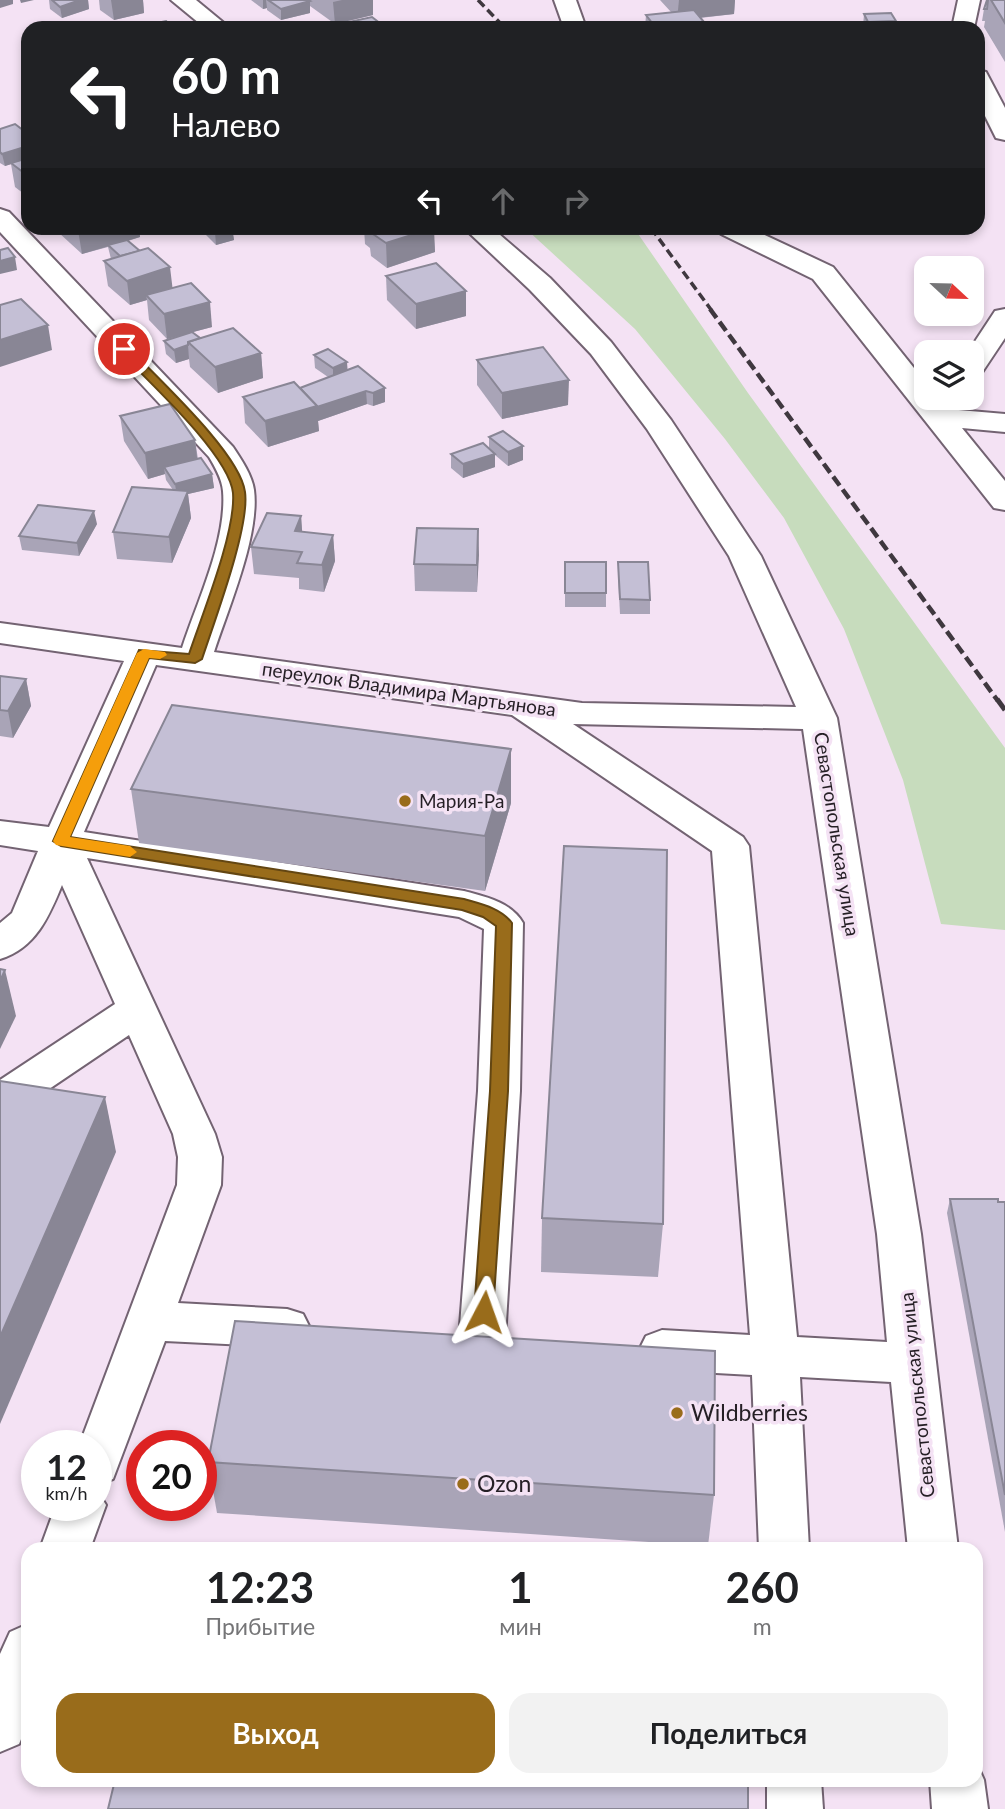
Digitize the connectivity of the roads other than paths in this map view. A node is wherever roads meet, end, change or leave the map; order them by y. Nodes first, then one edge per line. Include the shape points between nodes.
1 (182, 0) edge
2 (565, 0) edge
3 (969, 0) edge
4 (210, 21) edge
5 (572, 21) edge
6 (964, 21) edge
7 (985, 92) edge
8 (1005, 133) edge
9 (0, 217) edge
10 (485, 235) edge
11 (743, 235) edge
12 (1005, 317) edge
13 (984, 348) edge
14 (914, 373) edge
15 (947, 410) edge
16 (956, 410) edge
17 (1005, 423) edge
18 (1005, 501) edge
19 (0, 633) edge
20 (144, 653) junction
21 (195, 659) junction
22 (524, 707) junction
23 (819, 718) junction
24 (0, 833) edge
25 (61, 841) junction
26 (0, 945) edge
27 (137, 1009) junction
28 (0, 1101) edge
29 (149, 1321) junction
30 (330, 1331) edge
31 (482, 1339) edge
32 (621, 1347) edge
33 (775, 1356) junction
34 (914, 1363) junction
35 (109, 1430) edge
36 (75, 1521) edge
37 (68, 1542) edge
38 (784, 1542) edge
39 (932, 1542) edge
40 (21, 1675) edge
41 (0, 1726) edge
42 (794, 1787) edge
43 (958, 1787) edge
44 (795, 1809) edge
45 (960, 1809) edge

1 - 4 street
2 - 5 street
3 - 6 street
7 - 8 street
9 - 21 street via 222,453 232,471 239,492 234,528
10 - 23 street, Севастопольская улица via 601,348 660,426 745,556
11 - 14 street via 823,273
12 - 13 street
15 - 18 street
16 - 17 street
19 - 20 street, переулок Владимира Мартьянова
20 - 21 street, переулок Владимира Мартьянова
20 - 25 street
21 - 22 street, переулок Владимира Мартьянова
22 - 23 street, переулок Владимира Мартьянова via 643,717
22 - 33 street via 730,846
23 - 34 street, Севастопольская улица via 899,1234
24 - 25 street
25 - 26 street via 28,920
25 - 27 street
25 - 31 street via 464,904 504,923 499,1091
27 - 28 street
27 - 29 street via 200,1157 199,1185
29 - 30 street
29 - 35 street
32 - 33 street
33 - 34 street
33 - 38 street
34 - 39 street, Севастопольская улица
36 - 37 street
40 - 41 street
42 - 44 street
43 - 45 street

